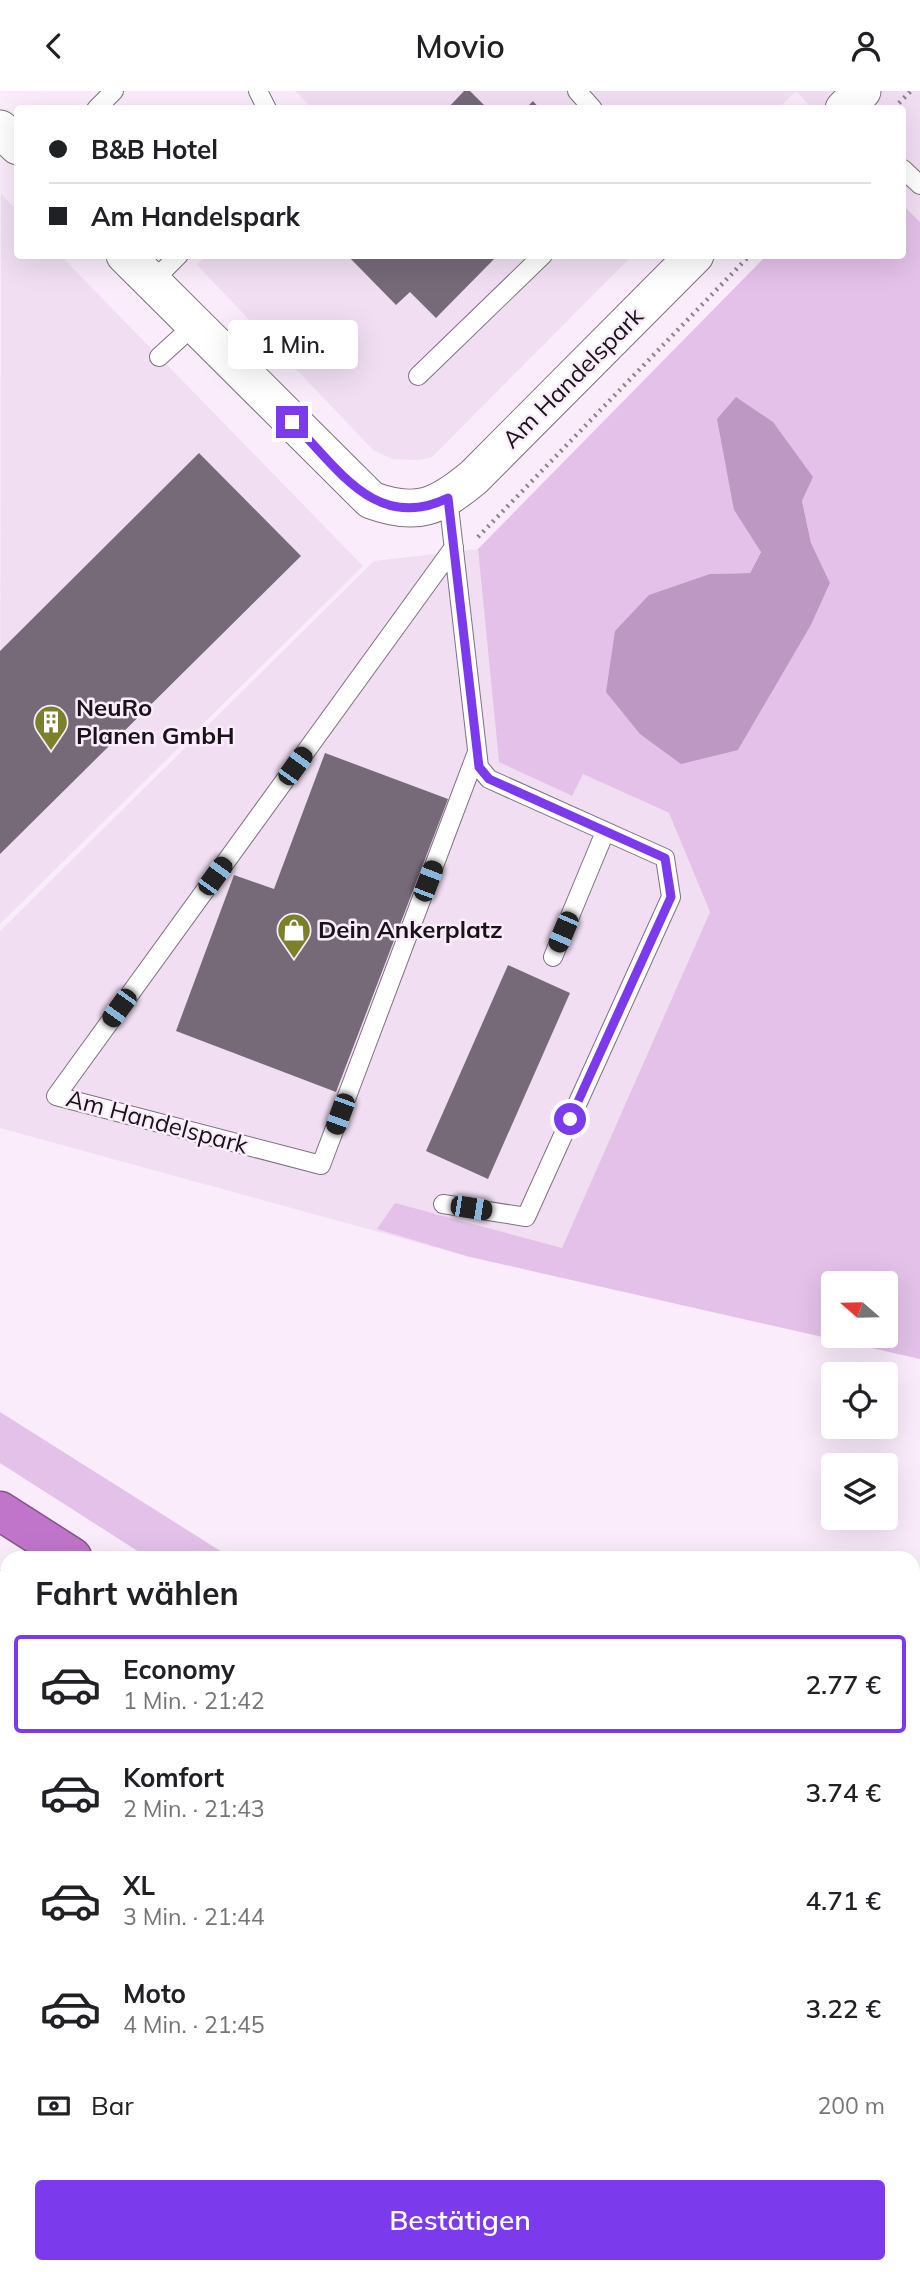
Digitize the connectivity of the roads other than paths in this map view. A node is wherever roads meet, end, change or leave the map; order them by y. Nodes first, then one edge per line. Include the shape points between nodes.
1 (114, 91) edge
2 (577, 91) edge
3 (862, 91) edge
4 (100, 105) edge
5 (589, 105) edge
6 (848, 105) edge
7 (0, 129) edge
8 (14, 142) edge
9 (906, 172) edge
10 (920, 185) edge
11 (128, 259) edge
12 (175, 259) edge
13 (539, 259) edge
14 (691, 259) edge
15 (151, 283) junction
16 (194, 325) junction
17 (159, 357) dead end
18 (418, 376) dead end
19 (448, 498) junction
20 (454, 547) junction
21 (477, 752) junction
22 (605, 832) junction
23 (553, 957) dead end
24 (443, 1204) dead end
25 (0, 1511) edge
26 (63, 1551) edge

1 - 4 lane
2 - 5 lane
3 - 6 street
7 - 8 street
9 - 10 lane
11 - 15 street, Am Handelspark
12 - 15 lane
13 - 18 lane
14 - 19 street, Am Handelspark
15 - 16 street, Am Handelspark
16 - 17 lane
16 - 19 street, Am Handelspark via 371,500 416,508
19 - 20 lane, Am Handelspark
20 - 21 lane, Am Handelspark
20 - 21 lane, Am Handelspark via 56,1097 321,1165
21 - 22 lane, Am Handelspark via 479,767 489,779
22 - 23 lane
22 - 24 lane, Am Handelspark via 665,858 671,897 526,1217
25 - 26 highway

